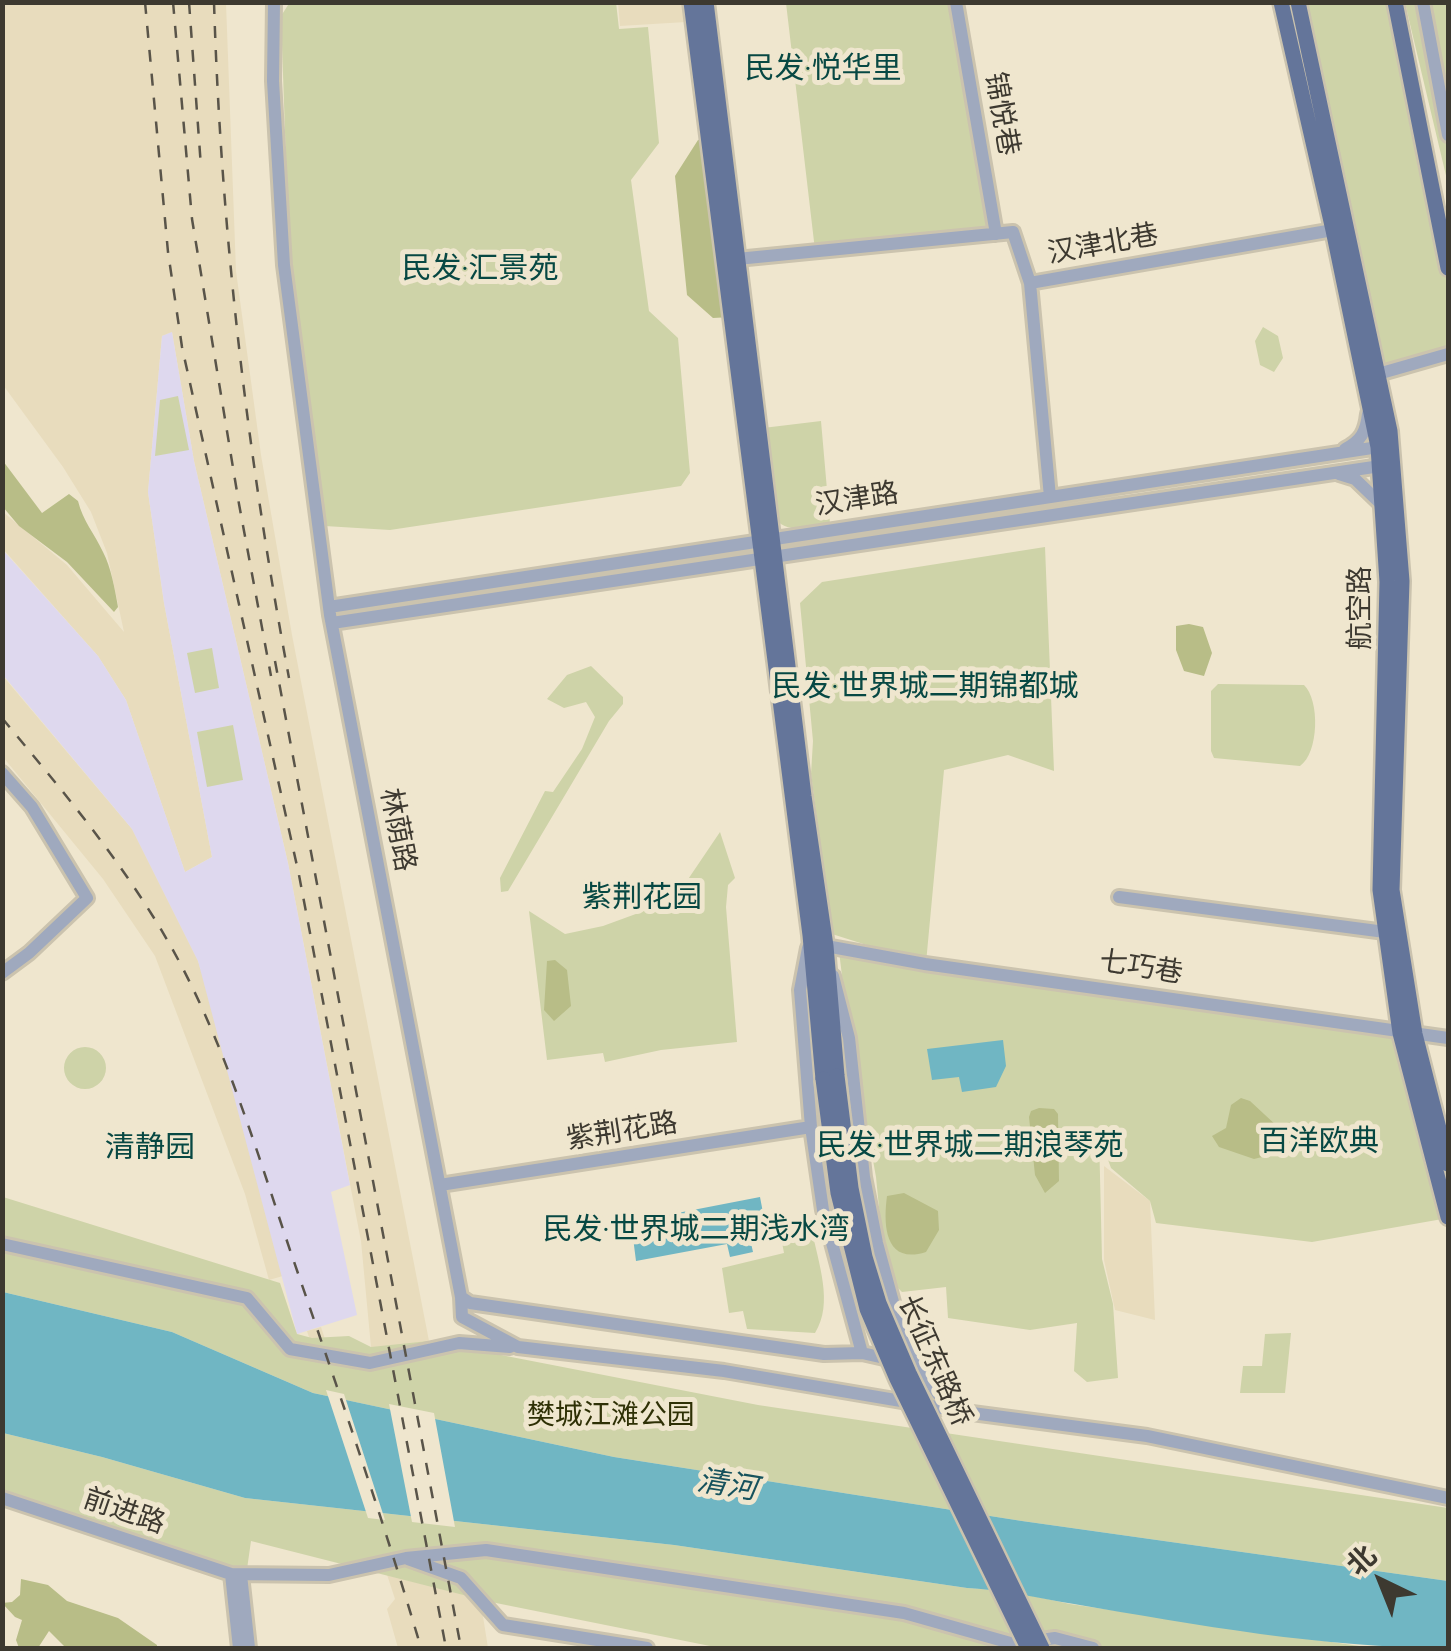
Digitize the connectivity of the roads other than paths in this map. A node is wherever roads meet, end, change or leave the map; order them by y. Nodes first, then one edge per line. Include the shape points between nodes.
1 (274, 2) edge
2 (691, 2) edge
3 (706, 2) edge
4 (956, 2) edge
5 (1281, 2) edge
6 (1298, 2) edge
7 (1395, 2) edge
8 (1404, 2) edge
9 (1424, 2) edge
10 (1448, 134) edge
11 (1448, 221) edge
12 (1333, 230) junction
13 (996, 234) junction
14 (737, 258) junction
15 (1448, 268) edge
16 (1030, 283) junction
17 (1448, 354) edge
18 (1378, 374) junction
19 (1370, 407) junction
20 (1385, 446) junction
21 (1338, 453) junction
22 (1387, 466) junction
23 (1337, 473) junction
24 (1050, 496) junction
25 (1382, 505) junction
26 (762, 513) junction
27 (794, 535) junction
28 (766, 539) junction
29 (730, 545) junction
30 (799, 552) junction
31 (768, 557) junction
32 (735, 562) junction
33 (772, 584) junction
34 (329, 607) junction
35 (332, 623) junction
36 (2, 774) edge
37 (1119, 897) dead end
38 (1384, 932) junction
39 (810, 936) junction
40 (826, 946) junction
41 (2, 973) edge
42 (1407, 1033) junction
43 (1448, 1038) edge
44 (830, 1078) junction
45 (811, 1127) junction
46 (1448, 1164) edge
47 (440, 1186) junction
48 (1448, 1217) edge
49 (2, 1244) edge
50 (461, 1297) junction
51 (847, 1308) junction
52 (518, 1348) junction
53 (862, 1353) junction
54 (824, 1354) junction
55 (920, 1366) junction
56 (972, 1412) junction
57 (2, 1498) edge
58 (1448, 1498) edge
59 (406, 1558) junction
60 (206, 1566) junction
61 (242, 1575) junction
62 (237, 1598) junction
63 (240, 1648) edge
64 (249, 1648) edge
65 (637, 1648) edge
66 (1028, 1648) edge
67 (1042, 1648) edge
68 (1094, 1648) edge

1 - 34 street, 林荫路 via 284,264
2 - 26 main road
3 - 14 main road
4 - 13 street, 锦悦巷
5 - 12 main road, 航空路
6 - 18 main road, 航空路
7 - 15 main road
8 - 11 main road
9 - 10 street
12 - 16 street, 汉津北巷
12 - 19 main road, 航空路
13 - 14 street
13 - 16 street, 汉津北巷 via 1012,232
14 - 26 main road
16 - 24 street
17 - 18 street
18 - 20 main road, 航空路
19 - 20 main road, 航空路
19 - 21 street via 1358,443
20 - 21 street, 汉津路
20 - 22 main road, 航空路
21 - 24 street, 汉津路
22 - 23 street, 汉津路
22 - 25 main road, 航空路
22 - 42 main road, 航空路 via 1402,582 1392,890
23 - 25 street via 1355,479
23 - 30 street, 汉津路
24 - 27 street, 汉津路
25 - 38 main road, 航空路
26 - 27 street
26 - 28 main road
26 - 29 street
27 - 28 street, 汉津路
28 - 29 street, 汉津路
28 - 31 main road
29 - 34 street, 汉津路
30 - 31 street, 汉津路
30 - 33 street
31 - 32 street, 汉津路
31 - 33 main road
32 - 33 street
32 - 35 street, 汉津路
33 - 39 main road
33 - 40 main road
34 - 35 street, 林荫路
35 - 47 street, 林荫路
36 - 41 street via 32,807 87,898
37 - 38 street
38 - 42 main road, 航空路
39 - 44 main road
39 - 45 street via 800,990
40 - 42 street, 七巧巷
40 - 44 main road
40 - 55 street via 849,1038 877,1243 896,1313
42 - 43 street, 七巧巷
42 - 46 main road, 航空路
42 - 48 main road, 航空路
44 - 66 main road, 长征东路桥, bridge via 838,1192 868,1309
44 - 67 main road, 长征东路桥, bridge via 880,1304
45 - 47 street, 紫荆花路
45 - 51 street
47 - 50 street, 林荫路
49 - 52 street via 247,1298 290,1349 370,1364 459,1343
50 - 52 street via 462,1317
50 - 54 street
51 - 53 street
51 - 54 street via 845,1339
52 - 56 street
53 - 54 street
53 - 55 street
55 - 56 street via 938,1394
56 - 58 street via 1147,1436
57 - 60 street, 前进路
59 - 61 street, 前进路 via 330,1574
59 - 65 street via 461,1578 503,1625
59 - 68 street, 前进路 via 486,1550 904,1613 1014,1644 1055,1638
60 - 61 street, 前进路
60 - 62 street
61 - 62 street
61 - 62 street
62 - 63 street
62 - 64 street

